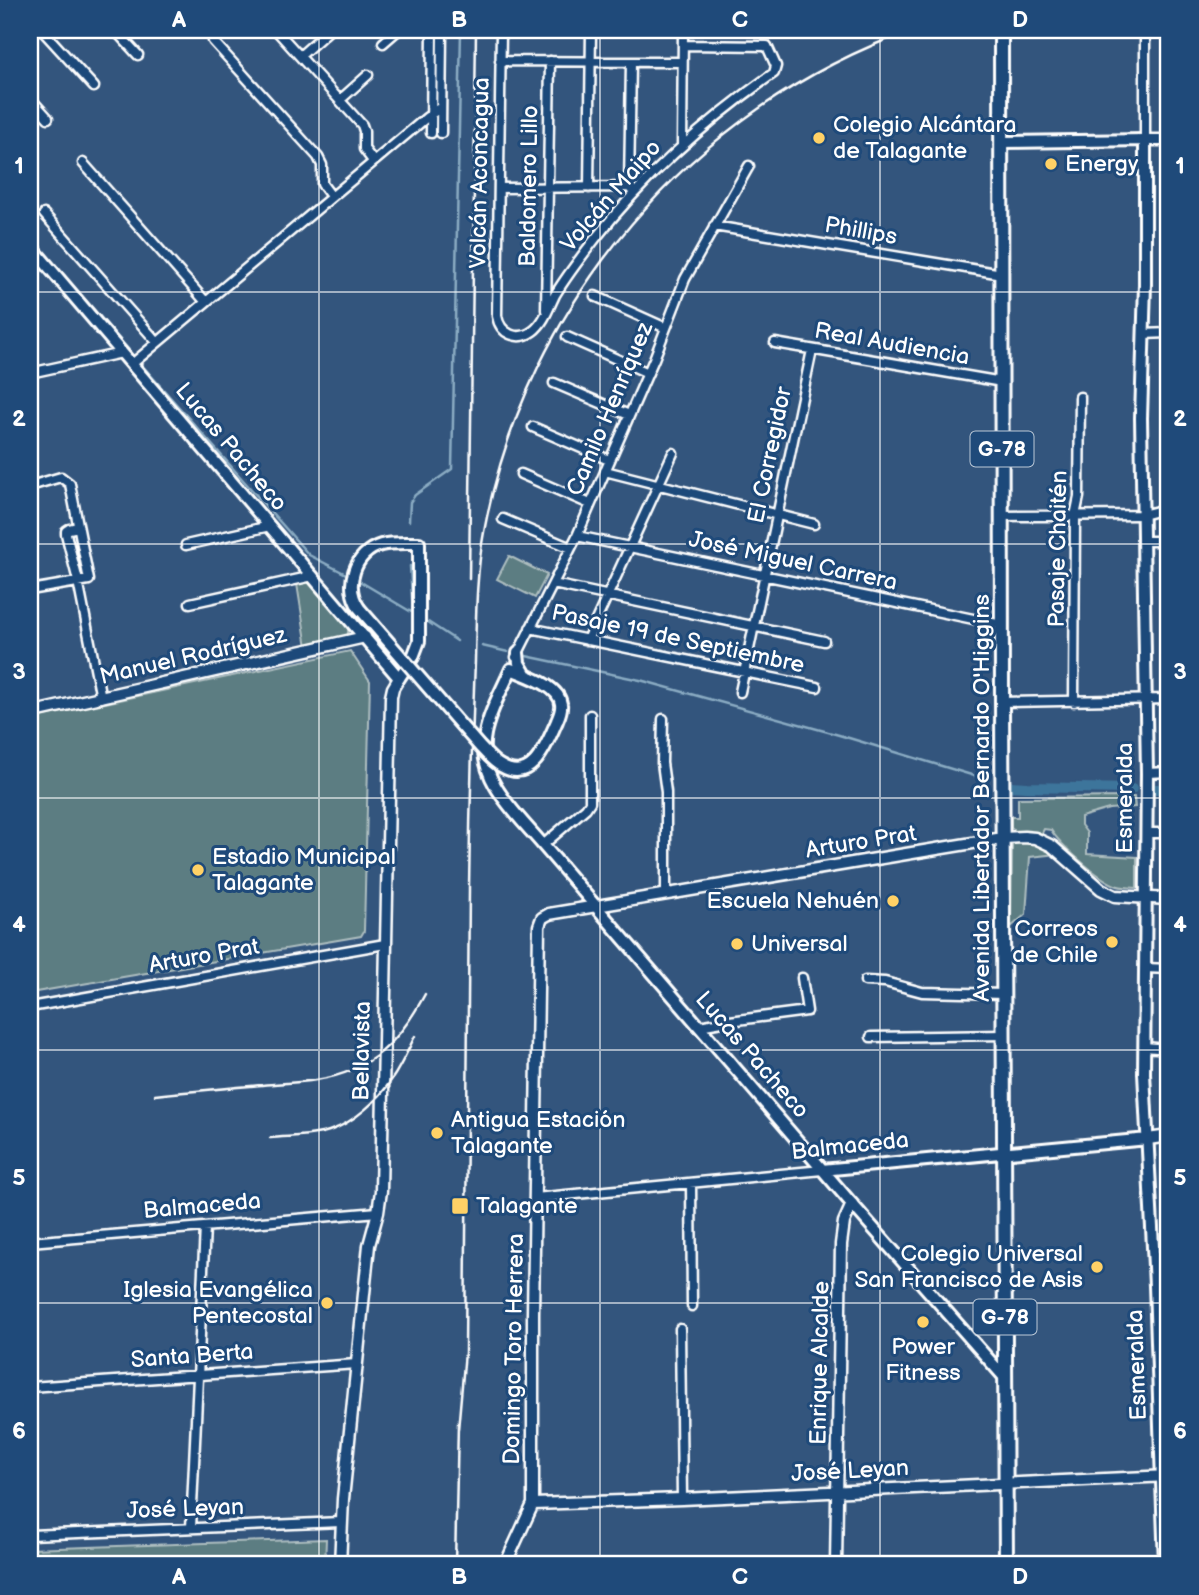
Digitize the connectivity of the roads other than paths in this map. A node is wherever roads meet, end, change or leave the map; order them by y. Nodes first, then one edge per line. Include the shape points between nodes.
1 (42, 30) edge
2 (115, 30) edge
3 (276, 30) edge
4 (398, 30) edge
5 (432, 30) edge
6 (442, 30) edge
7 (501, 30) edge
8 (591, 30) edge
9 (683, 30) edge
10 (1001, 30) edge
11 (1146, 30) edge
12 (327, 32) dead end
13 (213, 41) dead end
14 (383, 43) dead end
15 (682, 45) junction
16 (138, 55) dead end
17 (300, 56) junction
18 (500, 61) junction
19 (550, 61) junction
20 (590, 62) junction
21 (631, 62) junction
22 (682, 62) junction
23 (368, 75) dead end
24 (94, 87) dead end
25 (30, 98) edge
26 (340, 100) junction
27 (442, 107) junction
28 (432, 113) junction
29 (48, 118) dead end
30 (431, 133) dead end
31 (441, 133) dead end
32 (1145, 140) junction
33 (1169, 140) edge
34 (1001, 142) junction
35 (682, 145) junction
36 (373, 161) junction
37 (83, 163) dead end
38 (749, 166) dead end
39 (499, 188) junction
40 (548, 188) junction
41 (589, 188) junction
42 (632, 190) junction
43 (331, 197) junction
44 (44, 214) dead end
45 (714, 226) junction
46 (30, 245) edge
47 (1002, 274) junction
48 (595, 296) dead end
49 (205, 301) junction
50 (546, 312) junction
51 (497, 316) joint
52 (666, 328) junction
53 (1169, 333) edge
54 (1143, 334) junction
55 (567, 337) dead end
56 (157, 342) junction
57 (775, 343) dead end
58 (812, 349) junction
59 (122, 353) junction
60 (132, 364) junction
61 (30, 373) edge
62 (648, 373) junction
63 (1002, 382) junction
64 (554, 383) dead end
65 (1080, 397) dead end
66 (629, 415) junction
67 (533, 426) dead end
68 (673, 453) dead end
69 (609, 460) junction
70 (605, 471) junction
71 (521, 474) dead end
72 (658, 485) junction
73 (30, 486) edge
74 (590, 504) junction
75 (1169, 508) edge
76 (777, 515) junction
77 (1142, 515) junction
78 (1002, 516) junction
79 (1075, 516) junction
80 (503, 519) dead end
81 (814, 524) dead end
82 (270, 526) junction
83 (78, 527) junction
84 (577, 536) junction
85 (1142, 541) junction
86 (1169, 541) edge
87 (186, 545) dead end
88 (630, 547) junction
89 (571, 548) junction
90 (764, 575) junction
91 (313, 576) junction
92 (78, 581) junction
93 (553, 584) junction
94 (30, 590) edge
95 (608, 596) junction
96 (190, 603) dead end
97 (1002, 625) junction
98 (754, 626) junction
99 (530, 628) junction
100 (365, 636) junction
101 (587, 640) junction
102 (824, 641) dead end
103 (518, 653) junction
104 (511, 669) junction
105 (744, 672) junction
106 (526, 675) junction
107 (399, 678) junction
108 (504, 685) junction
109 (817, 687) dead end
110 (740, 692) dead end
111 (101, 698) junction
112 (1169, 699) edge
113 (1145, 700) junction
114 (1002, 702) junction
115 (1074, 702) junction
116 (30, 713) edge
117 (590, 715) dead end
118 (663, 719) dead end
119 (1169, 772) edge
120 (1147, 773) junction
121 (1146, 833) junction
122 (1169, 833) edge
123 (1003, 838) junction
124 (543, 845) junction
125 (666, 894) junction
126 (1146, 897) junction
127 (1169, 898) edge
128 (597, 906) junction
129 (542, 918) joint
130 (385, 944) junction
131 (1144, 968) junction
132 (1169, 969) edge
133 (802, 978) dead end
134 (865, 981) dead end
135 (1004, 994) junction
136 (30, 1007) edge
137 (699, 1026) junction
138 (1004, 1035) junction
139 (872, 1037) dead end
140 (1144, 1047) junction
141 (1169, 1049) edge
142 (1169, 1136) edge
143 (1148, 1139) junction
144 (1005, 1152) junction
145 (822, 1170) junction
146 (691, 1183) junction
147 (535, 1198) junction
148 (852, 1204) junction
149 (378, 1212) junction
150 (205, 1227) junction
151 (30, 1242) edge
152 (692, 1306) dead end
153 (680, 1329) dead end
154 (357, 1364) junction
155 (198, 1375) junction
156 (1005, 1378) junction
157 (30, 1387) edge
158 (1165, 1476) edge
159 (1006, 1483) junction
160 (837, 1491) junction
161 (682, 1499) junction
162 (533, 1504) junction
163 (341, 1522) junction
164 (191, 1528) junction
165 (30, 1535) edge
166 (340, 1565) edge
167 (505, 1565) edge
168 (836, 1565) edge
169 (1006, 1565) edge
170 (1165, 1565) edge

1 - 24 street
2 - 16 street
3 - 17 street
4 - 14 street
5 - 28 street
6 - 27 street
7 - 18 street, Volcán Aconcagua
8 - 20 street
9 - 15 street
10 - 34 main road, Avenida Libertador Bernardo O'Higgins / G-78
11 - 32 street, Esmeralda
12 - 17 street
13 - 43 street via 318,157 322,184
15 - 22 street
15 - 35 street, Volcán Maipo via 767,46 776,66 774,74
17 - 26 street
18 - 19 street
18 - 39 street, Volcán Aconcagua
19 - 20 street
19 - 40 street, Baldomero Lillo
20 - 21 street
20 - 41 street
21 - 22 street
21 - 42 street
22 - 35 street
23 - 26 street
25 - 29 street
26 - 36 street via 362,125 365,149
27 - 28 street
27 - 31 street
28 - 30 street
28 - 36 street
32 - 33 street
32 - 34 main road
32 - 54 main road, Esmeralda
34 - 47 main road, Avenida Libertador Bernardo O'Higgins / G-78
35 - 42 street, Volcán Maipo
36 - 43 street
37 - 49 street
38 - 45 street, Camilo Henríquez
39 - 40 street
39 - 51 street, Volcán Aconcagua
40 - 41 street
40 - 50 street, Baldomero Lillo
41 - 42 street
42 - 50 street, Volcán Maipo
43 - 49 street
44 - 56 street
45 - 47 street, Phillips
45 - 52 street, Camilo Henríquez via 685,279
46 - 59 main road, Lucas Pacheco
47 - 63 main road, Avenida Libertador Bernardo O'Higgins / G-78
48 - 52 street
49 - 56 street
50 - 51 street, Volcán Maipo via 533,331 519,335 504,331
52 - 62 street, Camilo Henríquez
53 - 54 street
54 - 77 main road, Esmeralda
55 - 62 street
56 - 60 street
57 - 58 street, Real Audiencia
58 - 63 street, Real Audiencia
58 - 76 street, El Corregidor
59 - 60 main road, Lucas Pacheco
59 - 61 street
60 - 82 main road, Lucas Pacheco
62 - 66 street, Camilo Henríquez
63 - 78 main road, Avenida Libertador Bernardo O'Higgins / G-78
64 - 66 street
65 - 79 street, Pasaje Chaitén
66 - 69 street, Camilo Henríquez
67 - 69 street
68 - 72 street
69 - 70 street, Camilo Henríquez
70 - 72 street
70 - 74 street, Camilo Henríquez
71 - 74 street
72 - 76 street
72 - 88 street
73 - 83 street via 61,477 70,484
74 - 84 street, Camilo Henríquez
75 - 77 street
76 - 81 street
76 - 90 street, El Corregidor
77 - 79 street
77 - 85 main road, Esmeralda
78 - 79 street
78 - 97 main road, Avenida Libertador Bernardo O'Higgins / G-78
79 - 115 street, Pasaje Chaitén
80 - 89 street
82 - 87 street
82 - 91 main road, Lucas Pacheco
83 - 92 street via 66,532
83 - 92 street via 89,580
84 - 88 street, José Miguel Carrera
84 - 89 street, Camilo Henríquez
85 - 86 street
85 - 113 main road, Esmeralda
88 - 90 street, José Miguel Carrera
88 - 95 street
89 - 93 street, Camilo Henríquez
90 - 97 street, José Miguel Carrera
90 - 98 street, El Corregidor
91 - 96 street
91 - 100 main road, Lucas Pacheco
92 - 94 street
92 - 111 street
93 - 95 street
93 - 99 street, Camilo Henríquez
95 - 98 street
95 - 101 street
97 - 114 main road, Avenida Libertador Bernardo O'Higgins / G-78
98 - 102 street
98 - 105 street, El Corregidor
99 - 101 street, Pasaje 19 de Septiembre
99 - 103 street, Camilo Henríquez
100 - 107 main road, Lucas Pacheco
100 - 111 street, Manuel Rodríguez
101 - 105 street, Pasaje 19 de Septiembre
103 - 104 street, Camilo Henríquez
103 - 106 main road
104 - 106 main road
104 - 108 main road, Lucas Pacheco
105 - 109 street, Pasaje 19 de Septiembre
105 - 110 street, El Corregidor
106 - 107 main road, Bellavista, bridge via 558,695 561,709 535,763 506,769 472,738 359,608 353,597 354,571 364,555 382,545 419,543 419,640 413,657
106 - 108 main road
107 - 130 street, Bellavista via 391,697
108 - 124 main road, Lucas Pacheco via 485,732 486,765 505,800
111 - 116 street, Manuel Rodríguez
112 - 113 street
113 - 115 street
113 - 120 main road, Esmeralda
114 - 115 street
114 - 123 main road, Avenida Libertador Bernardo O'Higgins / G-78
117 - 124 street via 590,802
118 - 125 street
119 - 120 street
120 - 121 main road, Esmeralda
121 - 122 street
121 - 126 main road, Esmeralda
123 - 125 street, Arturo Prat
123 - 126 street, Arturo Prat via 1041,840 1106,892
123 - 135 main road, Avenida Libertador Bernardo O'Higgins / G-78
124 - 128 main road, Lucas Pacheco
125 - 128 street, Arturo Prat
126 - 127 street, Arturo Prat
126 - 131 main road, Esmeralda
128 - 129 street, Arturo Prat
128 - 137 main road, Lucas Pacheco
129 - 147 street, Domingo Toro Herrera
130 - 136 street, Arturo Prat
130 - 149 street, Bellavista
131 - 132 street
131 - 140 main road, Esmeralda
133 - 137 street via 807,1010
134 - 135 street via 922,992
135 - 138 main road, Avenida Libertador Bernardo O'Higgins / G-78
137 - 145 main road, Lucas Pacheco
138 - 139 street
138 - 144 main road, Avenida Libertador Bernardo O'Higgins / G-78
140 - 141 street
140 - 143 main road, Esmeralda
142 - 143 street, Balmaceda
143 - 144 main road, Balmaceda
143 - 158 main road, Esmeralda
144 - 145 main road, Balmaceda
144 - 156 main road, Avenida Libertador Bernardo O'Higgins / G-78
145 - 146 street, Balmaceda
145 - 148 main road, Lucas Pacheco
146 - 147 street, Balmaceda
146 - 152 street
147 - 162 street, Domingo Toro Herrera
148 - 156 main road, Lucas Pacheco
148 - 160 street, Enrique Alcalde via 841,1244
149 - 150 street, Balmaceda
149 - 154 street, Bellavista via 369,1245
150 - 151 street, Balmaceda
150 - 155 street
153 - 161 street
154 - 155 street, Santa Berta
154 - 163 street, Bellavista
155 - 157 street, Santa Berta
155 - 164 street
156 - 159 main road, Avenida Libertador Bernardo O'Higgins / G-78
158 - 159 street, José Leyan
158 - 170 main road, Esmeralda
159 - 160 street, José Leyan
159 - 169 main road, Avenida Libertador Bernardo O'Higgins / G-78
160 - 161 street, José Leyan
160 - 168 street, Enrique Alcalde
161 - 162 street, José Leyan
162 - 167 street, Domingo Toro Herrera
163 - 164 street, José Leyan
163 - 166 street, Bellavista
164 - 165 street, José Leyan

